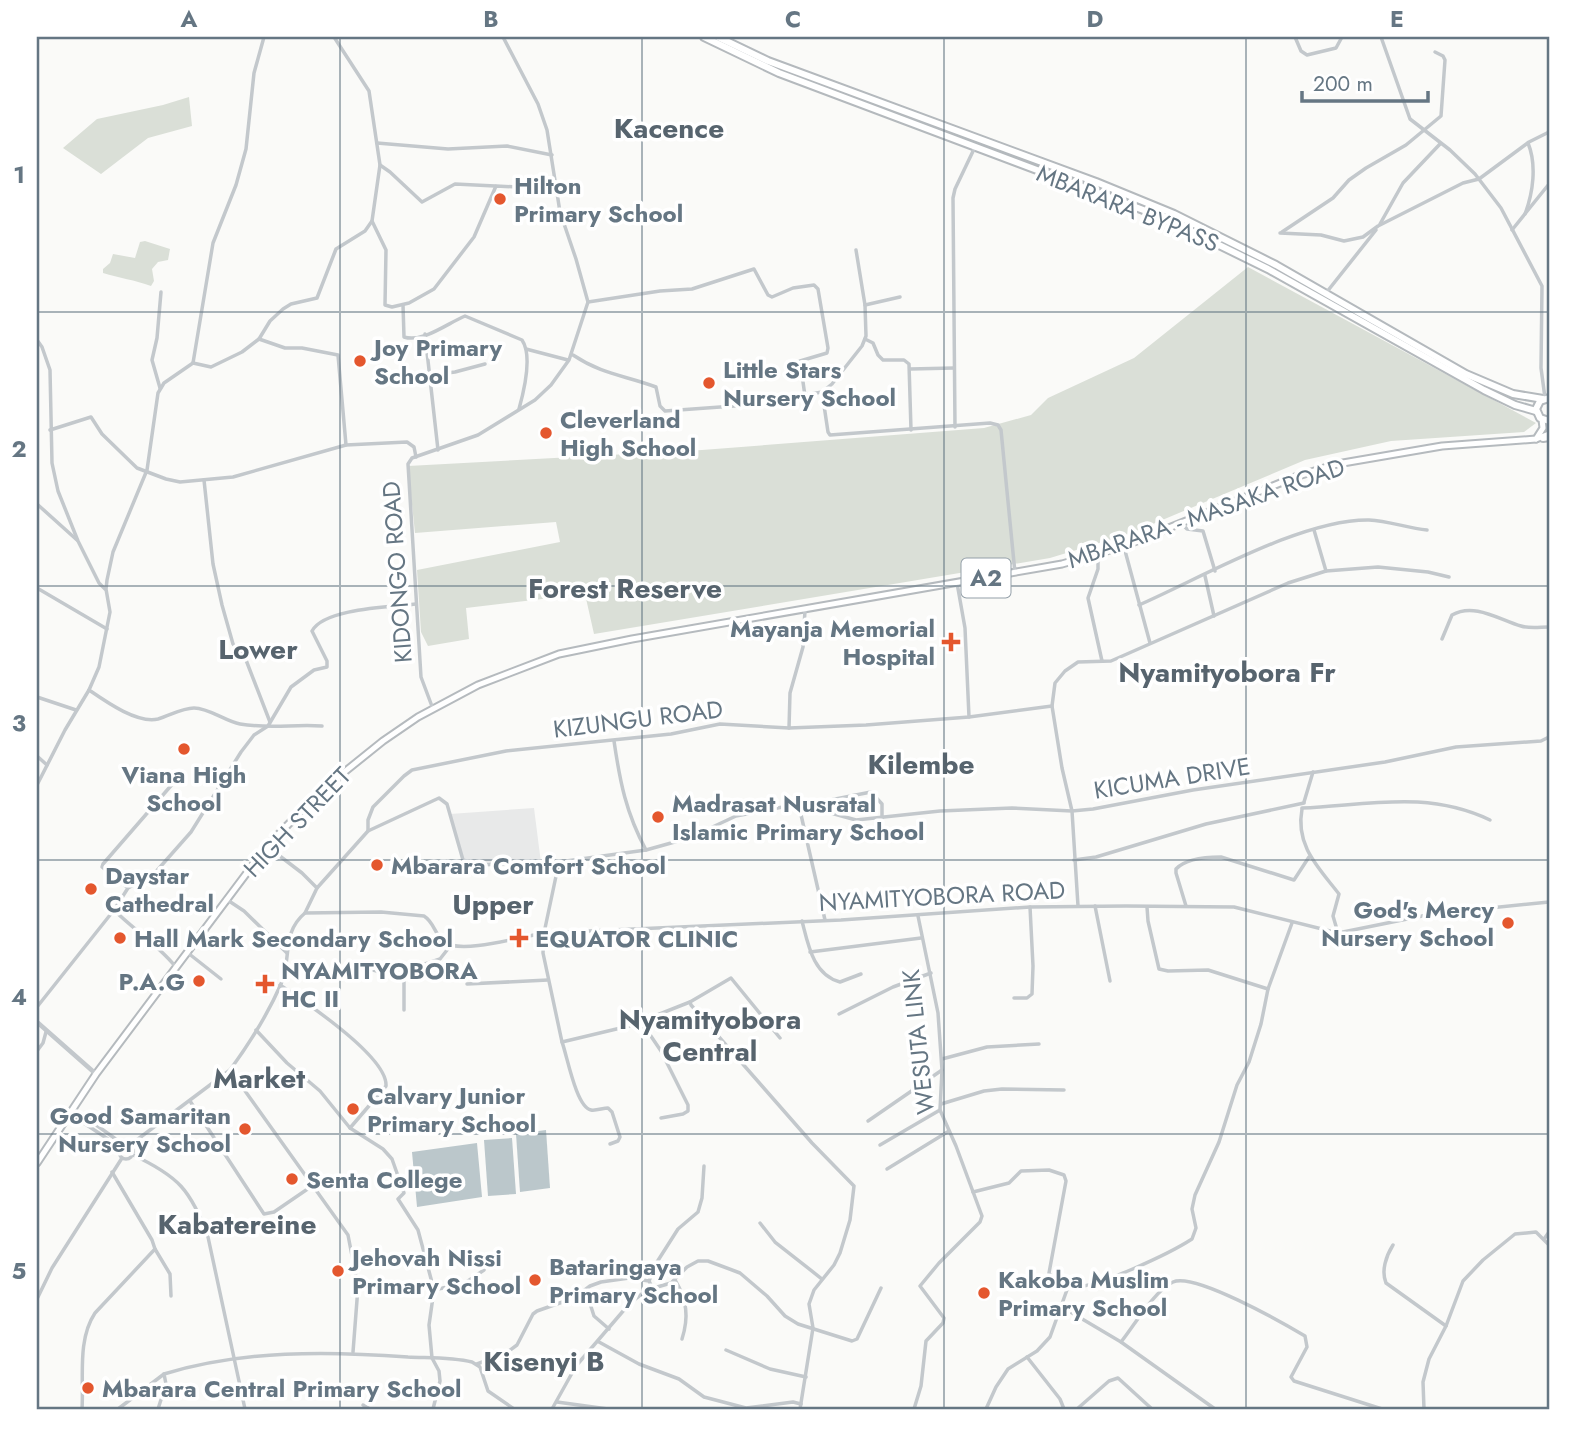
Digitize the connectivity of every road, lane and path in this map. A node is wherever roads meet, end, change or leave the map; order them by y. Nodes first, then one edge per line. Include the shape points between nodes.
1 (264, 37) edge
2 (334, 37) edge
3 (503, 37) edge
4 (704, 37) edge
5 (718, 37) edge
6 (1295, 37) edge
7 (1342, 37) edge
8 (1381, 37) edge
9 (1435, 52) dead end
10 (1422, 130) junction
11 (1549, 132) edge
12 (377, 143) junction
13 (1440, 143) junction
14 (1528, 144) junction
15 (975, 147) junction
16 (552, 155) junction
17 (380, 165) junction
18 (1479, 179) junction
19 (1549, 184) edge
20 (496, 186) junction
21 (556, 189) junction
22 (1525, 214) junction
23 (372, 221) junction
24 (1378, 226) junction
25 (1512, 230) junction
26 (856, 250) dead end
27 (161, 292) dead end
28 (1325, 294) junction
29 (900, 297) dead end
30 (588, 302) junction
31 (403, 304) junction
32 (865, 305) junction
33 (425, 334) junction
34 (259, 339) junction
35 (865, 339) junction
36 (37, 341) edge
37 (526, 349) junction
38 (572, 355) junction
39 (569, 360) junction
40 (193, 363) junction
41 (485, 364) dead end
42 (910, 369) junction
43 (954, 369) junction
44 (431, 375) junction
45 (160, 388) junction
46 (822, 393) junction
47 (805, 396) junction
48 (1545, 398) edge
49 (519, 409) junction
50 (1536, 411) junction
51 (1546, 420) edge
52 (955, 427) junction
53 (50, 430) junction
54 (911, 430) junction
55 (1544, 437) edge
56 (346, 444) junction
57 (438, 450) junction
58 (416, 457) junction
59 (147, 470) junction
60 (204, 480) junction
61 (37, 504) edge
62 (1181, 523) junction
63 (1314, 530) junction
64 (1427, 530) dead end
65 (78, 541) junction
66 (1124, 546) junction
67 (1098, 554) junction
68 (1215, 570) junction
69 (1326, 571) junction
70 (1015, 573) junction
71 (1205, 576) junction
72 (1449, 577) dead end
73 (957, 583) junction
74 (37, 588) edge
75 (106, 589) junction
76 (416, 604) junction
77 (1139, 606) junction
78 (804, 609) junction
79 (1214, 616) junction
80 (1549, 627) edge
81 (107, 629) junction
82 (1442, 639) dead end
83 (1150, 643) junction
84 (1102, 662) junction
85 (89, 690) junction
86 (37, 697) edge
87 (1052, 706) junction
88 (433, 709) junction
89 (76, 710) junction
90 (969, 717) junction
91 (269, 724) junction
92 (322, 726) dead end
93 (789, 728) junction
94 (1549, 737) edge
95 (614, 741) junction
96 (37, 756) edge
97 (47, 765) junction
98 (1314, 772) junction
99 (182, 774) dead end
100 (37, 785) edge
101 (1304, 803) junction
102 (799, 806) junction
103 (1302, 808) junction
104 (1072, 810) junction
105 (882, 818) junction
106 (1490, 820) dead end
107 (368, 831) junction
108 (267, 846) junction
109 (646, 850) junction
110 (1309, 857) junction
111 (1074, 860) junction
112 (559, 862) junction
113 (128, 888) junction
114 (317, 888) junction
115 (226, 898) junction
116 (1549, 902) edge
117 (1078, 906) junction
118 (1095, 906) junction
119 (1186, 906) junction
120 (1030, 907) junction
121 (1147, 907) junction
122 (114, 910) junction
123 (304, 914) junction
124 (918, 916) junction
125 (825, 920) junction
126 (802, 921) junction
127 (1292, 923) junction
128 (544, 933) junction
129 (1338, 933) junction
130 (921, 938) junction
131 (451, 945) junction
132 (186, 951) junction
133 (810, 952) junction
134 (287, 953) junction
135 (175, 966) junction
136 (351, 966) dead end
137 (931, 973) junction
138 (861, 975) dead end
139 (403, 978) junction
140 (221, 979) dead end
141 (548, 981) junction
142 (1110, 981) dead end
143 (467, 984) dead end
144 (280, 985) junction
145 (1268, 989) junction
146 (1014, 998) dead end
147 (690, 1002) junction
148 (37, 1007) edge
149 (404, 1010) dead end
150 (839, 1014) dead end
151 (640, 1020) junction
152 (37, 1022) edge
153 (256, 1030) junction
154 (46, 1032) junction
155 (780, 1038) dead end
156 (562, 1042) junction
157 (1039, 1044) dead end
158 (37, 1051) edge
159 (942, 1059) junction
160 (230, 1070) junction
161 (942, 1070) junction
162 (96, 1074) junction
163 (1064, 1090) dead end
164 (190, 1101) junction
165 (941, 1104) junction
166 (940, 1110) junction
167 (70, 1111) junction
168 (661, 1118) dead end
169 (868, 1121) dead end
170 (350, 1128) junction
171 (949, 1131) junction
172 (610, 1144) dead end
173 (124, 1145) junction
174 (130, 1145) junction
175 (880, 1145) dead end
176 (119, 1150) junction
177 (133, 1155) junction
178 (122, 1158) junction
179 (37, 1163) edge
180 (704, 1166) dead end
181 (887, 1169) dead end
182 (112, 1172) junction
183 (312, 1186) junction
184 (973, 1192) junction
185 (760, 1223) dead end
186 (1549, 1232) edge
187 (1544, 1239) junction
188 (1393, 1245) dead end
189 (1549, 1245) edge
190 (156, 1249) junction
191 (484, 1270) dead end
192 (822, 1279) junction
193 (675, 1280) junction
194 (649, 1281) junction
195 (881, 1287) dead end
196 (1068, 1287) junction
197 (652, 1288) junction
198 (434, 1290) junction
199 (586, 1290) junction
200 (171, 1296) dead end
201 (37, 1299) edge
202 (1062, 1307) junction
203 (1446, 1326) junction
204 (813, 1328) junction
205 (609, 1329) junction
206 (682, 1339) dead end
207 (599, 1341) junction
208 (1121, 1342) junction
209 (726, 1349) dead end
210 (353, 1352) junction
211 (235, 1357) junction
212 (1027, 1357) junction
213 (432, 1358) junction
214 (477, 1364) junction
215 (164, 1374) junction
216 (806, 1377) junction
217 (557, 1402) junction
218 (728, 1403) junction
219 (363, 1405) dead end
220 (801, 1407) edge
221 (592, 1408) edge
222 (82, 1409) edge
223 (118, 1409) edge
224 (158, 1409) edge
225 (244, 1409) edge
226 (370, 1409) edge
227 (433, 1409) edge
228 (514, 1409) edge
229 (552, 1409) edge
230 (608, 1409) edge
231 (726, 1409) edge
232 (914, 1409) edge
233 (986, 1409) edge
234 (1064, 1409) edge
235 (1077, 1409) edge
236 (1152, 1409) edge
237 (1215, 1409) edge
238 (1382, 1409) edge
239 (1424, 1409) edge

1 - 40 street via 254,73 246,149 213,243
2 - 12 street via 369,90
3 - 16 street via 538,104
4 - 15 highway, MBARARA BYPASS via 779,73
5 - 28 highway, MBARARA BYPASS via 768,61 1174,214
6 - 7 street via 1307,55 1336,48
8 - 10 street via 1406,113
9 - 10 street via 1445,60 1441,116
10 - 13 street
10 - 24 street via 1280,233 1344,241 1363,237
11 - 14 street
12 - 16 street via 448,149 507,146
12 - 17 street
13 - 18 street
13 - 24 street via 1403,183
14 - 18 street
14 - 22 street via 1534,163
15 - 43 street via 954,192
15 - 50 highway, MBARARA BYPASS via 1133,206 1219,244 1484,390
16 - 21 street
17 - 20 street via 422,202 454,184
17 - 23 street
18 - 24 street
18 - 25 street
19 - 22 street
20 - 21 street
20 - 31 street via 468,246 429,293
21 - 30 street
22 - 25 street
23 - 31 street via 386,250 386,306
23 - 34 street via 365,231 336,249 317,298 283,309
24 - 28 street
25 - 48 street via 1543,291
26 - 32 street
27 - 45 street via 152,360
28 - 48 highway, MBARARA BYPASS via 1484,383 1513,394
29 - 32 street
30 - 38 street, KIDONGO ROAD
30 - 47 street via 692,289 754,269 772,298 814,285 828,348 827,353 800,361
31 - 33 street via 404,337
32 - 35 street
33 - 37 street via 465,316 522,340
33 - 44 street
34 - 40 street via 214,366
34 - 56 street via 338,355
35 - 42 street via 883,360 906,360
35 - 46 street
36 - 53 street via 50,370
37 - 39 street
37 - 49 street via 526,384
38 - 39 street, KIDONGO ROAD
38 - 47 street via 608,374 656,387 665,411
39 - 49 street, KIDONGO ROAD via 551,385
40 - 45 street
41 - 44 street
42 - 43 street
42 - 54 street
43 - 52 street
44 - 57 street
45 - 59 street
46 - 47 street
46 - 54 street via 829,435
48 - 50 highway
49 - 57 street, KIDONGO ROAD via 478,435
50 - 51 highway, A2
51 - 55 main road, MBARARA - MASAKA ROAD / A2
52 - 54 street
52 - 70 street via 995,424 1001,430
53 - 59 street via 91,418 137,468
53 - 65 street via 58,491
55 - 62 main road, MBARARA - MASAKA ROAD / A2 via 1442,446 1337,464
56 - 58 street via 407,442
56 - 60 street via 265,469
57 - 58 street, KIDONGO ROAD
58 - 76 street, KIDONGO ROAD via 407,466
59 - 60 street via 180,482
59 - 75 street via 113,552
60 - 91 street via 222,605 233,643 246,660
61 - 65 street
62 - 66 main road, MBARARA - MASAKA ROAD / A2
62 - 68 street via 1203,531
63 - 64 street via 1366,520
63 - 68 street
63 - 69 street
65 - 75 street
66 - 67 main road, MBARARA - MASAKA ROAD / A2
66 - 77 street
67 - 70 main road, MBARARA - MASAKA ROAD / A2
67 - 84 street via 1088,598
68 - 71 street
69 - 72 street via 1377,567
69 - 79 street
70 - 73 main road, MBARARA - MASAKA ROAD / A2
71 - 77 street
71 - 79 street
73 - 78 main road, MBARARA - MASAKA ROAD / A2
73 - 90 street via 965,628
74 - 81 street
75 - 81 street
76 - 88 street, KIDONGO ROAD via 421,677
76 - 91 street via 338,614 314,627 327,667 314,670 290,687
77 - 83 street
78 - 88 main road, MBARARA - MASAKA ROAD / A2 via 559,654 478,685
78 - 93 street via 803,647 790,693
79 - 83 street
80 - 82 street via 1525,627 1466,610 1452,615
81 - 85 street
83 - 84 street
84 - 87 street via 1078,662 1065,671 1055,683
85 - 89 street
85 - 91 street via 142,719 198,708 225,720
86 - 89 street
87 - 90 street, KIZUNGU ROAD
87 - 104 street
88 - 108 main road, HIGH STREET / A2 via 354,763
89 - 97 street
90 - 93 street, KIZUNGU ROAD
91 - 92 street
91 - 113 street via 254,735 191,832 159,869
93 - 95 street, KIZUNGU ROAD via 720,724
94 - 98 street, KICUMA DRIVE via 1456,747
95 - 107 street, KIZUNGU ROAD via 506,751 412,771 373,807
95 - 109 street via 627,811
96 - 97 street
97 - 100 street
98 - 101 street
98 - 104 street, KICUMA DRIVE
99 - 113 street via 103,864
101 - 103 street
101 - 111 street
102 - 105 street, KICUMA DRIVE via 856,820
102 - 105 street via 871,792 882,804
102 - 109 street via 736,816 688,838
102 - 125 street
103 - 106 street via 1404,801 1460,807
103 - 110 street via 1301,831
104 - 105 street, KICUMA DRIVE via 1027,807
104 - 111 street
107 - 112 street via 439,798 447,804 463,860 479,864
107 - 114 street, KIZUNGU ROAD
108 - 114 street
108 - 115 main road, HIGH STREET / A2
109 - 112 street
110 - 119 street via 1294,880 1222,857 1180,864 1176,873
110 - 129 street via 1339,894 1333,916
111 - 117 street
112 - 128 street
113 - 122 street
114 - 123 street, KIZUNGU ROAD
115 - 132 main road, HIGH STREET / A2
115 - 134 street
116 - 129 street via 1432,914
117 - 118 street, NYAMITYOBORA ROAD
117 - 120 street, NYAMITYOBORA ROAD
118 - 121 street, NYAMITYOBORA ROAD
118 - 142 street
119 - 121 street, NYAMITYOBORA ROAD
119 - 127 street, NYAMITYOBORA ROAD via 1234,907
120 - 124 street, NYAMITYOBORA ROAD
120 - 146 street via 1032,994
121 - 145 street via 1159,969 1209,970
122 - 135 street
122 - 148 street
123 - 131 street via 418,915 428,918
123 - 134 street, KIZUNGU ROAD via 291,928
124 - 125 street, NYAMITYOBORA ROAD
124 - 130 street, WESUTA LINK
125 - 126 street, NYAMITYOBORA ROAD
126 - 128 street, NYAMITYOBORA ROAD
126 - 133 street
127 - 129 street, NYAMITYOBORA ROAD
127 - 145 street
128 - 131 street, NYAMITYOBORA ROAD via 482,945
128 - 141 street
130 - 133 street
130 - 137 street, WESUTA LINK
131 - 139 street via 440,959 407,969
132 - 135 main road, HIGH STREET / A2
132 - 140 street
133 - 138 street via 821,970 836,981
134 - 144 street, KIZUNGU ROAD
135 - 162 main road, HIGH STREET / A2
136 - 139 street
137 - 150 street
137 - 159 street, WESUTA LINK
139 - 149 street
141 - 143 street
141 - 156 street
144 - 153 street, KIZUNGU ROAD
144 - 170 street via 346,1032 384,1074 386,1086
145 - 196 street via 1249,1062 1192,1204 1195,1235 1109,1278
147 - 151 street
147 - 155 street via 731,978
147 - 192 street via 854,1186 843,1245
151 - 156 street
151 - 168 street via 688,1105 683,1114
152 - 154 street
153 - 160 street, KIZUNGU ROAD
153 - 170 street via 320,1091
154 - 158 street
154 - 162 street
156 - 172 street via 583,1105 612,1112 620,1138
157 - 159 street via 987,1047
159 - 161 street, WESUTA LINK
160 - 164 street, KIZUNGU ROAD
160 - 183 street
161 - 165 street, WESUTA LINK
161 - 169 street
162 - 167 main road, HIGH STREET / A2
163 - 165 street via 993,1090
164 - 174 street, KIZUNGU ROAD
164 - 183 street via 264,1214
165 - 166 street, WESUTA LINK
166 - 171 street, WESUTA LINK
166 - 175 street
167 - 173 street
167 - 176 street
167 - 179 main road, HIGH STREET / A2
170 - 198 street via 391,1158 404,1193 398,1199 418,1230
171 - 181 street
171 - 184 street, WESUTA LINK
173 - 174 street
173 - 176 street
174 - 177 street
176 - 178 street
177 - 178 street
177 - 211 street via 175,1178 201,1219
178 - 182 street
180 - 194 street via 698,1212 678,1229
182 - 190 street
182 - 201 street
183 - 210 street via 351,1242 358,1300
184 - 196 street via 1009,1183 1021,1171 1049,1170 1064,1175 1049,1273
184 - 232 street, WESUTA LINK via 980,1222 920,1286 944,1318 926,1342
185 - 192 street via 775,1242
186 - 187 street
187 - 189 street
187 - 203 street via 1527,1231 1500,1245 1463,1281
188 - 203 street via 1386,1259 1386,1283
190 - 200 street via 170,1275
190 - 222 street via 89,1323
191 - 198 street via 465,1283
192 - 204 street via 809,1304
193 - 197 street
193 - 204 street via 698,1261 723,1266 744,1275 790,1320
193 - 206 street via 686,1305
194 - 197 street
194 - 199 street via 621,1279
195 - 204 street via 855,1341
196 - 202 street
197 - 205 street via 630,1303
198 - 213 street via 429,1325
199 - 205 street via 594,1316
199 - 214 street via 537,1311 517,1345
202 - 208 street
202 - 212 street via 1046,1343
203 - 239 street via 1429,1359 1423,1382
204 - 216 street
205 - 207 street
207 - 217 street via 576,1366
207 - 218 street via 639,1364 679,1379 704,1397
208 - 237 street
208 - 238 street via 1169,1284 1192,1281 1305,1336 1307,1347 1291,1377 1294,1381
209 - 216 street via 770,1369
210 - 211 street
210 - 213 street
211 - 215 street
211 - 225 street
212 - 233 street via 1008,1370
212 - 234 street
213 - 214 street
213 - 227 street via 440,1375
214 - 228 street via 488,1391
215 - 223 street
215 - 224 street via 166,1384
216 - 220 street
217 - 221 street
217 - 229 street
218 - 220 street via 746,1408 793,1402
218 - 231 street
219 - 226 street
221 - 230 street
235 - 236 street via 1118,1378

